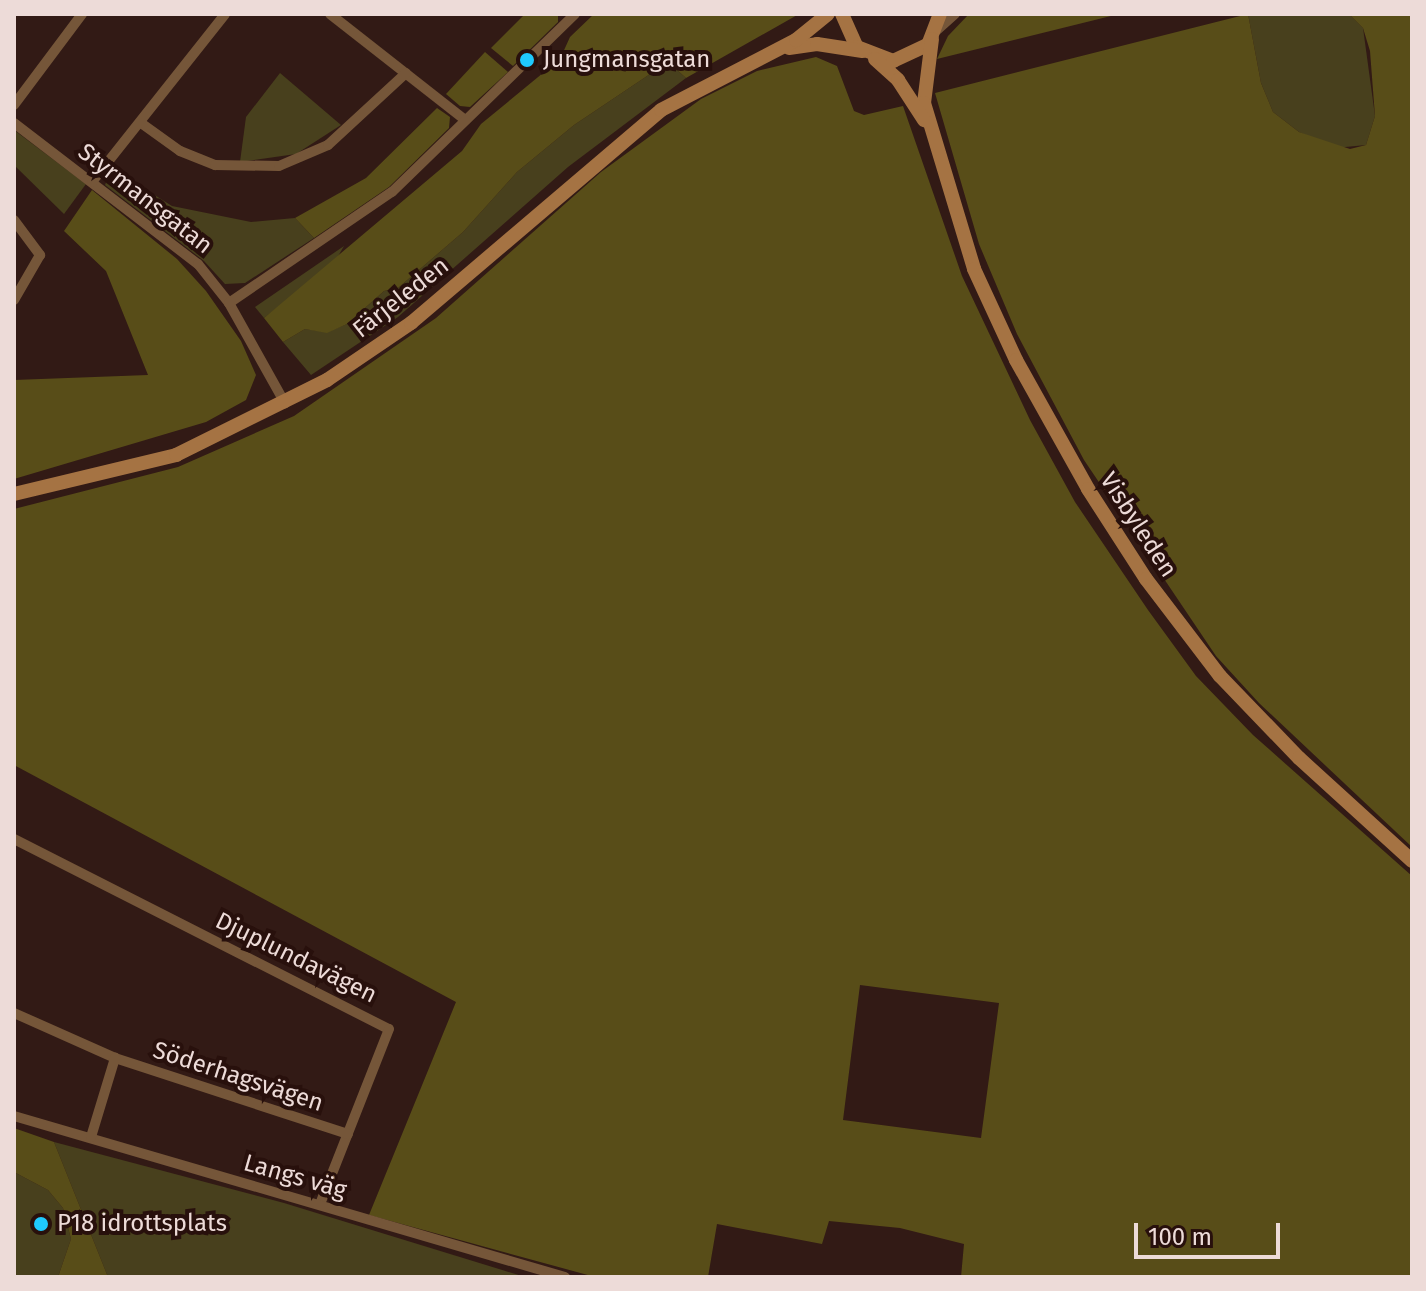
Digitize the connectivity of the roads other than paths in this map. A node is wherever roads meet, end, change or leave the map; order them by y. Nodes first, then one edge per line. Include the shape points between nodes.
1 (82, 14) edge
2 (225, 14) edge
3 (330, 14) edge
4 (575, 14) edge
5 (828, 14) edge
6 (842, 14) edge
7 (940, 14) edge
8 (955, 14) edge
9 (934, 35) junction
10 (770, 54) junction
11 (867, 54) junction
12 (406, 73) junction
13 (14, 105) edge
14 (465, 120) junction
15 (14, 123) edge
16 (141, 123) junction
17 (934, 142) junction
18 (92, 182) junction
19 (14, 220) edge
20 (14, 300) edge
21 (229, 303) junction
22 (285, 403) junction
23 (14, 494) edge
24 (14, 839) edge
25 (1412, 861) edge
26 (14, 1013) edge
27 (115, 1058) junction
28 (14, 1116) edge
29 (348, 1134) junction
30 (91, 1137) junction
31 (320, 1204) junction
32 (565, 1277) edge

1 - 13 street
2 - 16 street
3 - 12 street
4 - 14 street
5 - 10 main road, Färjeleden
6 - 11 main road, Visbyleden via 849,37
7 - 9 main road, Visbyleden
8 - 9 street
9 - 11 main road, Färjeleden via 906,59
9 - 17 main road, Visbyleden via 923,90
10 - 11 main road, Färjeleden via 817,44
10 - 22 main road, Färjeleden via 661,110 411,323
11 - 17 main road, Visbyleden via 909,94
12 - 14 street
12 - 16 street via 328,145 279,166 215,165 173,147
14 - 21 street via 392,192
15 - 18 street, Styrmansgatan
16 - 18 street
17 - 25 main road, Visbyleden via 974,269 1016,360 1146,579 1220,676 1299,758
18 - 21 street, Styrmansgatan via 198,264
19 - 20 street via 40,255
21 - 22 street, Styrmansgatan
22 - 23 main road, Färjeleden via 176,455
24 - 29 street, Djuplundavägen via 389,1029
26 - 27 street, Söderhagsvägen
27 - 29 street, Söderhagsvägen
27 - 30 street, Söderhagsvägen
28 - 30 street, Langs väg
29 - 31 street, Djuplundavägen
30 - 31 street, Langs väg
31 - 32 street, Langs väg

